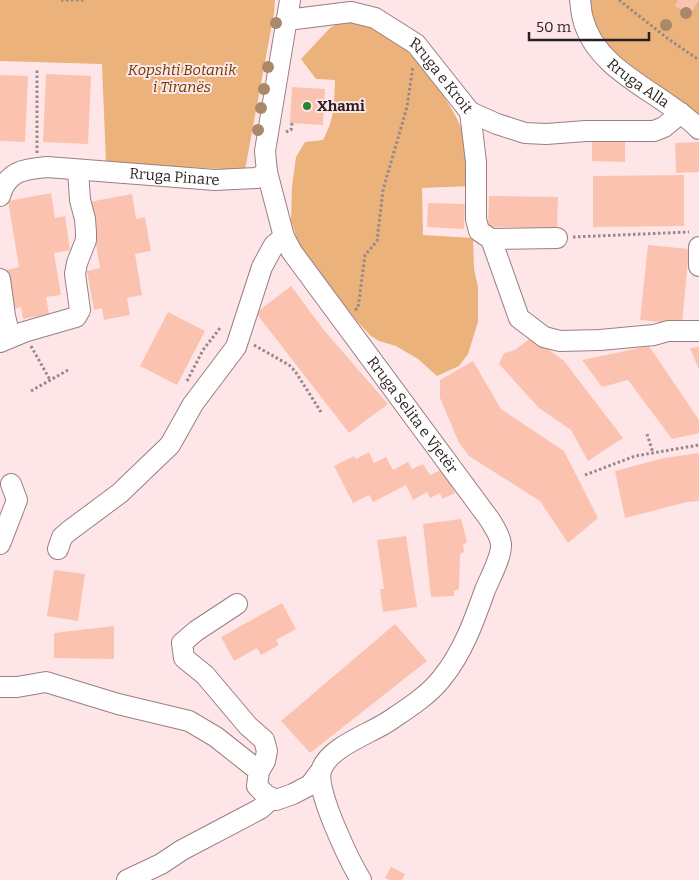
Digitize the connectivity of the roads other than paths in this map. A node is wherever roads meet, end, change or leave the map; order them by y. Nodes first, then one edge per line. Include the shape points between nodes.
1 (290, 0) edge
2 (580, 0) edge
3 (339, 6) edge
4 (287, 20) junction
5 (470, 112) junction
6 (681, 112) junction
7 (699, 129) edge
8 (6, 169) edge
9 (78, 170) junction
10 (267, 172) junction
11 (0, 196) edge
12 (284, 237) junction
13 (557, 238) road end
14 (491, 239) junction
15 (694, 240) edge
16 (699, 266) edge
17 (0, 279) edge
18 (699, 331) edge
19 (11, 337) edge
20 (11, 484) dead end
21 (0, 544) edge
22 (58, 549) dead end
23 (236, 604) dead end
24 (0, 687) edge
25 (259, 771) junction
26 (320, 772) junction
27 (271, 799) junction
28 (127, 880) edge
29 (361, 880) edge

1 - 4 street, Rruga Selita e Vjetër
2 - 6 street, Rruga Alla via 583,20 603,55
3 - 4 street, Rruga e Kroit
3 - 5 street, Rruga e Kroit via 374,18 416,44
4 - 10 street, Rruga Selita e Vjetër via 267,131
5 - 6 street, Rruga e Kroit via 525,133 546,134 654,131
5 - 14 street via 476,162 476,219 479,231
6 - 7 street, Rruga Alla
8 - 9 street, Rruga Pinare via 47,167
8 - 11 street, Rruga Pinare
9 - 10 street, Rruga Pinare via 215,180 257,178
9 - 19 street via 86,232 76,274 80,310 76,317
10 - 12 street, Rruga Selita e Vjetër
12 - 22 street via 274,246 262,267 236,347 193,404 170,445 120,493 68,530
12 - 26 street, Rruga Selita e Vjetër via 341,320 490,520 501,545 474,623 442,678 389,721 335,752
13 - 14 street
14 - 18 street via 519,318 544,336 560,341 600,340 668,331
15 - 16 street
17 - 19 street
20 - 21 street via 17,500
23 - 25 street via 182,643 184,658 205,675 264,740 267,751
24 - 25 street via 46,682 190,721 216,736
25 - 27 street via 257,786
26 - 27 street, Rruga Selita e Vjetër via 310,785 276,800
26 - 29 street via 340,842
27 - 28 street via 260,809

